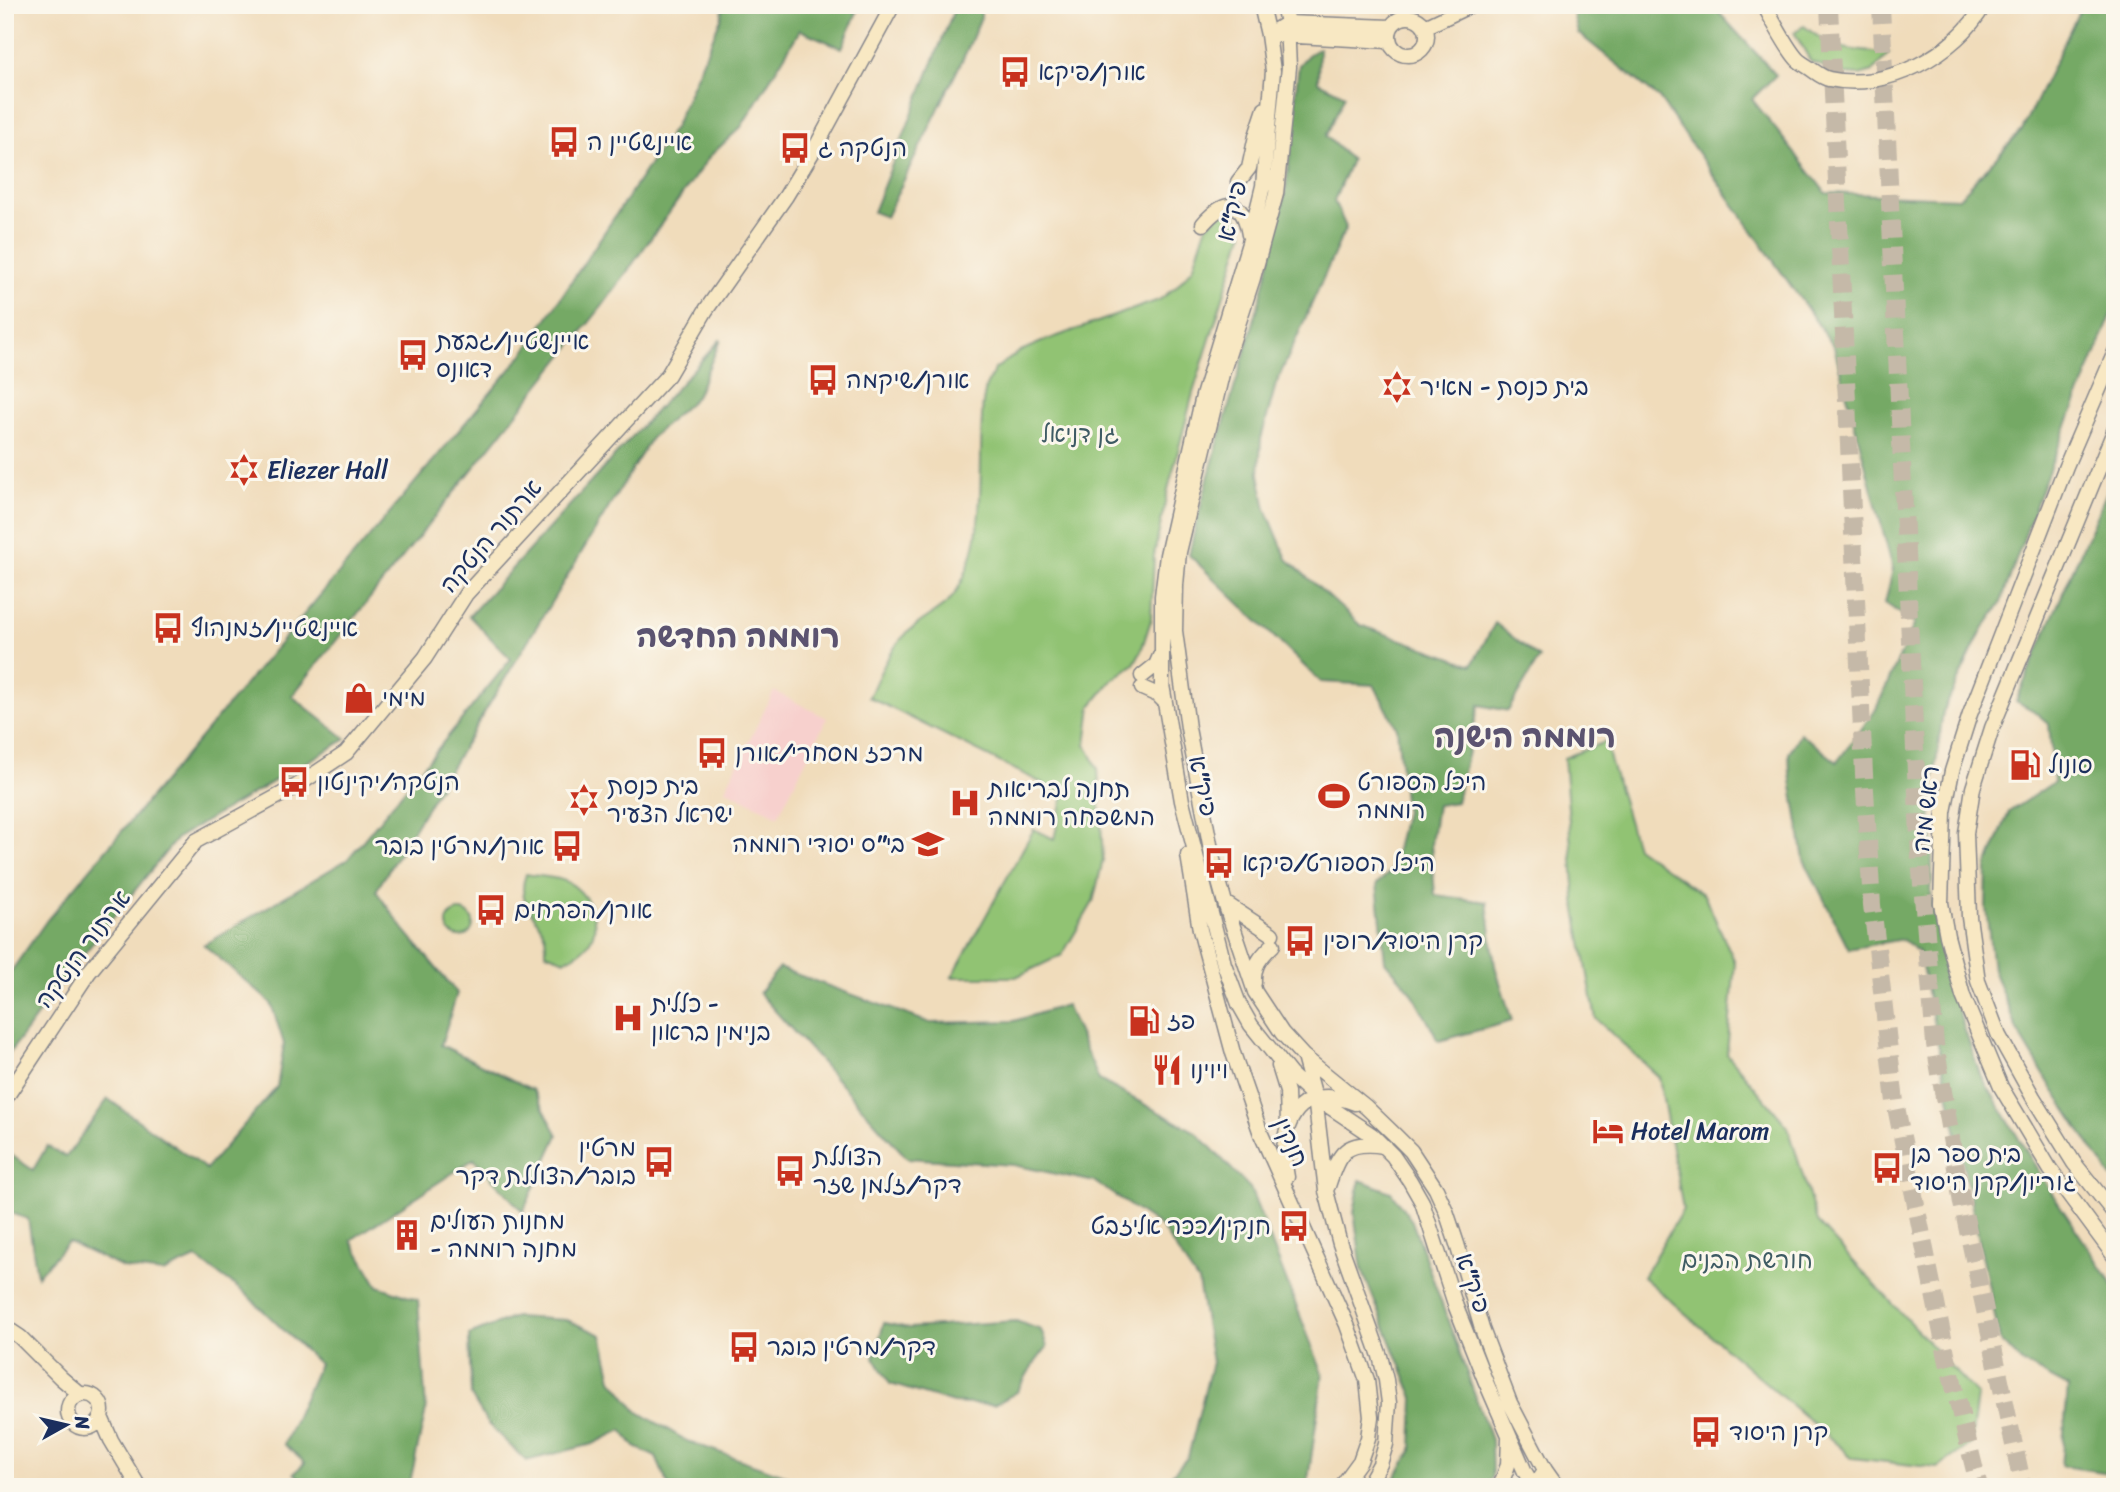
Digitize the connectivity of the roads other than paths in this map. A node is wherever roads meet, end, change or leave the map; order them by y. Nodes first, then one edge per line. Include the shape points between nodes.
1 (893, 5) edge
2 (1261, 5) edge
3 (1283, 5) edge
4 (1291, 5) edge
5 (1471, 5) edge
6 (1764, 5) edge
7 (1984, 5) edge
8 (1425, 27) junction
9 (1288, 30) junction
10 (1317, 31) junction
11 (1268, 34) junction
12 (1390, 34) junction
13 (1289, 67) junction
14 (1272, 92) junction
15 (1238, 181) dead end
16 (1203, 224) dead end
17 (1249, 243) junction
18 (2115, 352) edge
19 (2115, 429) edge
20 (1161, 654) junction
21 (1164, 701) junction
22 (1182, 801) junction
23 (1224, 903) junction
24 (1255, 992) junction
25 (1303, 1056) junction
26 (1276, 1058) junction
27 (1315, 1097) junction
28 (5, 1099) edge
29 (1366, 1107) junction
30 (1288, 1127) junction
31 (1384, 1146) junction
32 (1326, 1191) junction
33 (1292, 1199) junction
34 (2115, 1214) edge
35 (2115, 1257) edge
36 (5, 1326) edge
37 (76, 1399) junction
38 (97, 1422) junction
39 (1507, 1429) junction
40 (1545, 1470) junction
41 (1525, 1472) junction
42 (139, 1487) edge
43 (1340, 1487) edge
44 (1367, 1487) edge
45 (1500, 1487) edge
46 (1507, 1487) edge
47 (1534, 1487) edge
48 (1558, 1487) edge

1 - 28 main road, ארתור הנטקה via 786,196 706,310 668,375 466,594 425,658 346,753 295,787 196,841 89,972
2 - 11 main road, פיק"א
3 - 9 main road, פיק"א
4 - 10 main road
5 - 8 main road
6 - 7 main road via 1798,60 1827,79 1861,83 1884,80 1927,60 1960,37
8 - 12 main road via 1409,17 1397,20
8 - 12 main road via 1427,42 1416,54 1399,54 1392,48
9 - 10 main road
9 - 11 main road
9 - 13 main road, פיק"א
10 - 12 main road
10 - 13 main road
11 - 14 main road, פיק"א
13 - 23 main road, פיק"א via 1276,194 1223,374 1186,519 1176,585 1175,631 1188,728
14 - 15 main road via 1249,168
14 - 17 main road, פיק"א via 1263,186
16 - 17 main road via 1218,209 1238,208
17 - 20 main road, פיק"א via 1203,396 1167,555
18 - 35 main road, ראש מיה via 1970,714 1944,812 1941,903 1963,996 2001,1087 2050,1169
19 - 34 main road, ראש מיה via 1992,728 1973,788 1966,832 1969,917 1978,981 1999,1036 2074,1163
20 - 21 main road, פיק"א
20 - 21 main road via 1142,682
21 - 22 main road, פיק"א
22 - 26 main road, פיק"א via 1229,979 1251,1025
22 - 33 main road, חנקין via 1200,930 1233,1054 1261,1134
23 - 24 main road, פיק"א
23 - 24 main road via 1272,939 1254,968
24 - 25 main road, פיק"א
25 - 27 main road, חנקין
25 - 29 main road, פיק"א
26 - 27 main road, פיק"א
26 - 30 main road via 1287,1093
27 - 29 main road via 1338,1097
27 - 30 main road
27 - 31 main road, פיק"א
27 - 32 main road, חנקין
29 - 40 main road, פיק"א via 1411,1151 1436,1189 1495,1367
30 - 33 main road via 1283,1153
31 - 32 main road via 1362,1144 1344,1151
31 - 39 main road, פיק"א via 1422,1202 1456,1307
32 - 44 main road, חנקין via 1380,1356 1390,1403 1386,1444
33 - 43 main road, חנקין via 1356,1346 1368,1388 1368,1438 1360,1461
36 - 37 main road via 61,1378
37 - 38 main road via 91,1395 99,1402
37 - 38 main road via 69,1412 73,1422 81,1427
38 - 42 main road
39 - 41 main road, פיק"א
39 - 45 main road via 1508,1465
40 - 41 main road
40 - 47 main road
40 - 48 main road, פיק"א
41 - 46 main road
41 - 47 main road, פיק"א

